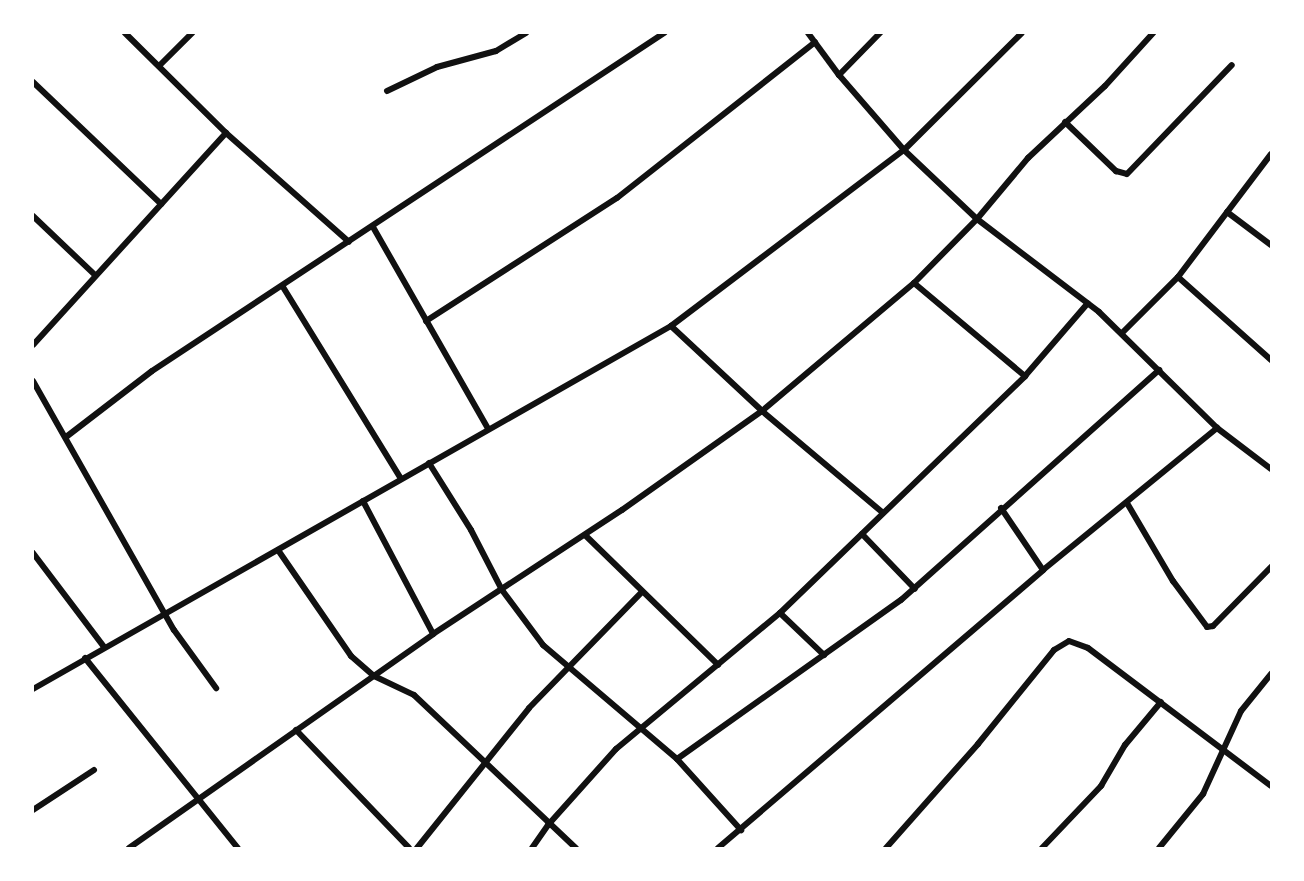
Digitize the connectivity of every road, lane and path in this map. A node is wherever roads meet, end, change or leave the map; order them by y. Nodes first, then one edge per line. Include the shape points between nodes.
1 (125, 33) edge
2 (192, 33) edge
3 (526, 33) edge
4 (664, 33) edge
5 (808, 33) edge
6 (880, 33) edge
7 (1022, 33) edge
8 (1153, 33) edge
9 (815, 42) junction
10 (1232, 65) dead end
11 (159, 66) junction
12 (838, 75) junction
13 (33, 82) edge
14 (387, 91) dead end
15 (1065, 122) junction
16 (226, 133) junction
17 (904, 150) junction
18 (1271, 154) edge
19 (161, 204) junction
20 (1227, 212) junction
21 (33, 216) edge
22 (977, 219) junction
23 (373, 227) junction
24 (348, 242) junction
25 (1271, 245) edge
26 (94, 274) junction
27 (1178, 277) junction
28 (914, 283) junction
29 (284, 287) junction
30 (1088, 303) junction
31 (426, 321) junction
32 (671, 326) junction
33 (1122, 333) junction
34 (33, 345) edge
35 (1271, 360) edge
36 (1160, 370) junction
37 (1025, 376) junction
38 (33, 381) edge
39 (762, 411) junction
40 (1217, 428) junction
41 (488, 429) junction
42 (66, 437) junction
43 (429, 463) junction
44 (1271, 469) edge
45 (401, 480) junction
46 (363, 501) junction
47 (1127, 502) junction
48 (1001, 508) junction
49 (883, 513) junction
50 (585, 534) junction
51 (862, 534) junction
52 (278, 550) junction
53 (33, 554) edge
54 (1271, 567) edge
55 (1043, 570) junction
56 (915, 589) junction
57 (502, 590) junction
58 (641, 593) junction
59 (165, 612) junction
60 (780, 613) junction
61 (433, 634) junction
62 (104, 647) junction
63 (824, 655) junction
64 (85, 658) junction
65 (718, 665) junction
66 (565, 667) junction
67 (1271, 674) edge
68 (374, 676) junction
69 (216, 688) dead end
70 (33, 689) edge
71 (1161, 702) junction
72 (296, 730) junction
73 (639, 731) junction
74 (1224, 753) junction
75 (677, 759) junction
76 (484, 763) junction
77 (94, 770) dead end
78 (1271, 786) edge
79 (198, 803) junction
80 (33, 810) edge
81 (548, 825) junction
82 (741, 830) junction
83 (129, 848) edge
84 (238, 848) edge
85 (409, 848) edge
86 (417, 848) edge
87 (532, 848) edge
88 (576, 848) edge
89 (718, 848) edge
90 (886, 848) edge
91 (1042, 848) edge
92 (1159, 848) edge

1 - 11 street
2 - 11 street
3 - 14 street via 496,51 437,67
4 - 23 street
5 - 9 street
6 - 12 street
7 - 17 street
8 - 15 street
9 - 12 street
9 - 31 street via 617,198
10 - 15 street via 1127,174 1116,171
11 - 16 street
12 - 17 street
13 - 19 street
15 - 22 street via 1028,158
16 - 19 street
16 - 24 street
17 - 22 street
17 - 32 street
18 - 20 street
19 - 26 street
20 - 25 street
20 - 27 street
21 - 26 street
22 - 28 street
22 - 30 street
23 - 24 street
23 - 31 street
24 - 29 street
26 - 34 street
27 - 33 street
27 - 35 street
28 - 37 street
28 - 39 street
29 - 42 street via 145,376
29 - 45 street
30 - 33 street
30 - 37 street
31 - 41 street
32 - 39 street
32 - 41 street
33 - 36 street
36 - 40 street
36 - 48 street
37 - 49 street
38 - 42 street
39 - 49 street
39 - 50 street
40 - 44 street
40 - 47 street
41 - 43 street
42 - 59 street
43 - 45 street
43 - 57 street via 471,530
45 - 46 street
46 - 52 street
46 - 61 street
47 - 54 street via 1173,581 1207,627 1213,626
47 - 55 street
48 - 55 street
48 - 56 street
49 - 51 street
50 - 57 street
50 - 58 street
51 - 56 street
51 - 60 street
52 - 59 street
52 - 68 street via 351,656
53 - 62 street
55 - 82 street
56 - 63 street
57 - 61 street
57 - 66 street
58 - 65 street
58 - 66 street
59 - 62 street
59 - 69 street
60 - 63 street
60 - 65 street
61 - 68 street
62 - 64 street
63 - 75 street
64 - 70 street
64 - 79 street
65 - 73 street
66 - 73 street
66 - 76 street
67 - 74 street via 1241,711
68 - 72 street
68 - 76 street via 408,690
71 - 74 street
71 - 90 street via 1083,644 1065,642
71 - 91 street via 1125,745 1101,786
72 - 79 street
72 - 85 street
73 - 75 street
73 - 81 street via 616,750
74 - 78 street
74 - 92 street via 1203,794
75 - 82 street
76 - 81 street
76 - 86 street
77 - 80 street
79 - 83 street
79 - 84 street
81 - 87 street
81 - 88 street
82 - 89 street

